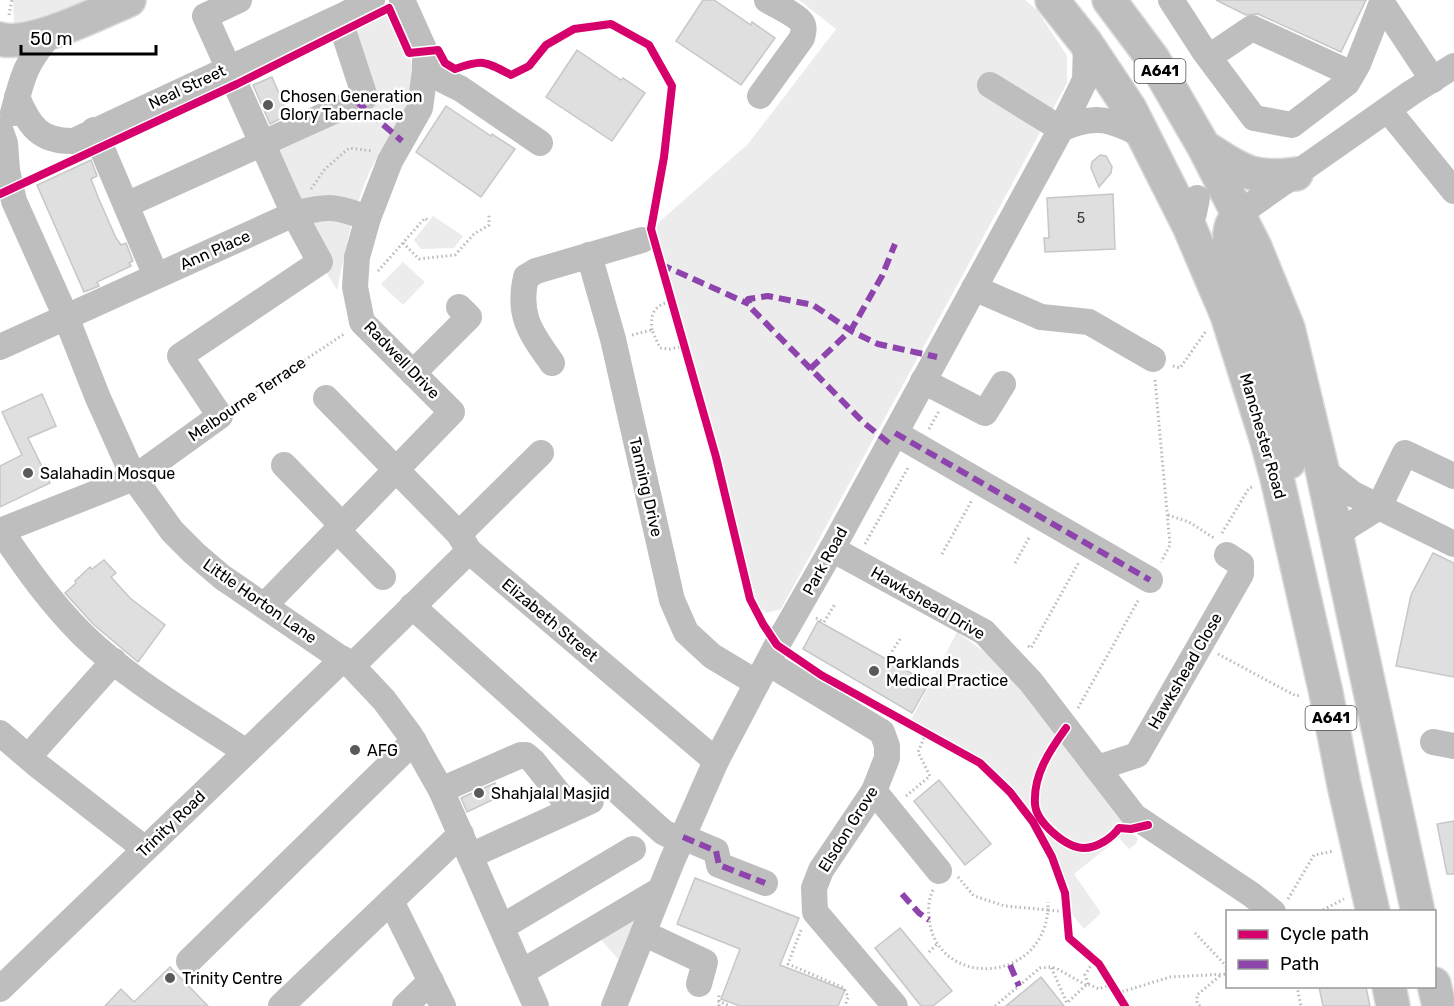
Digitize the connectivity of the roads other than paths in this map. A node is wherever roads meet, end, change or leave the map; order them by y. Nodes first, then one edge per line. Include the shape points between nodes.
1 (129, 0) edge
2 (239, 0) edge
3 (372, 0) edge
4 (402, 0) edge
5 (767, 0) edge
6 (1052, 0) edge
7 (1109, 0) edge
8 (1171, 0) edge
9 (1383, 2) edge
10 (342, 11) edge
11 (77, 17) edge
12 (0, 39) edge
13 (1086, 43) junction
14 (1209, 57) junction
15 (228, 68) junction
16 (425, 71) junction
17 (1443, 73) edge
18 (1352, 74) junction
19 (990, 85) dead end
20 (760, 96) dead end
21 (17, 97) junction
22 (1388, 110) junction
23 (1061, 129) junction
24 (94, 130) junction
25 (3, 136) edge
26 (1144, 136) junction
27 (263, 143) junction
28 (540, 143) dead end
29 (1204, 147) junction
30 (4, 172) edge
31 (1296, 174) junction
32 (1454, 191) edge
33 (126, 205) junction
34 (1193, 212) junction
35 (1240, 213) junction
36 (294, 214) junction
37 (368, 218) junction
38 (642, 240) dead end
39 (589, 255) junction
40 (156, 276) junction
41 (974, 288) junction
42 (459, 307) dead end
43 (66, 316) junction
44 (0, 347) edge
45 (1239, 351) junction
46 (1153, 359) dead end
47 (552, 363) dead end
48 (413, 373) junction
49 (923, 381) junction
50 (1003, 384) dead end
51 (1282, 396) junction
52 (326, 398) dead end
53 (895, 433) junction
54 (542, 453) dead end
55 (1312, 460) junction
56 (284, 465) dead end
57 (396, 469) junction
58 (1454, 476) edge
59 (134, 478) junction
60 (1379, 507) junction
61 (340, 528) junction
62 (0, 531) edge
63 (1336, 534) junction
64 (464, 543) junction
65 (1454, 544) edge
66 (1222, 548) road end
67 (832, 549) junction
68 (1298, 575) junction
69 (383, 577) dead end
70 (1150, 580) dead end
71 (265, 605) junction
72 (412, 606) junction
73 (114, 661) junction
74 (348, 662) junction
75 (762, 673) junction
76 (882, 732) joint
77 (0, 733) edge
78 (414, 741) junction
79 (38, 746) dead end
80 (246, 752) junction
81 (716, 761) junction
82 (1097, 768) junction
83 (441, 790) junction
84 (882, 801) junction
85 (682, 839) junction
86 (465, 845) junction
87 (146, 849) junction
88 (633, 849) dead end
89 (944, 878) road end
90 (765, 883) dead end
91 (660, 890) junction
92 (391, 901) junction
93 (1280, 909) edge
94 (1373, 910) edge
95 (1418, 910) edge
96 (502, 927) junction
97 (643, 933) junction
98 (189, 961) dead end
99 (522, 972) junction
100 (699, 984) dead end
101 (1389, 988) edge
102 (1435, 988) edge
103 (0, 990) edge
104 (428, 998) edge
105 (531, 1003) edge
106 (281, 1006) edge
107 (614, 1006) edge
108 (895, 1006) edge
109 (1393, 1006) edge
110 (1439, 1006) edge

1 - 11 main road
2 - 15 street via 205,16
3 - 10 street, Neal Street
4 - 16 street, Radwell Drive via 426,51
5 - 20 street via 803,24 804,31
6 - 13 main road, Manchester Road / A641
7 - 29 main road, A641 via 1153,59
8 - 14 street
9 - 17 street
9 - 18 street
10 - 15 street, Neal Street
10 - 27 street via 365,97
11 - 12 main road via 15,40
11 - 21 street, Little Horton Lane via 33,54
13 - 23 street, Park Road via 1084,80
13 - 26 main road, Manchester Road / A641
14 - 18 street via 1251,28
14 - 18 street via 1254,118 1292,125 1347,83
15 - 24 street, Neal Street
15 - 27 street
16 - 28 street via 461,89
16 - 37 street, Radwell Drive via 420,108 390,161
17 - 22 street
19 - 23 street
21 - 24 street, Neal Street via 29,122 50,139 74,141
21 - 25 street, Little Horton Lane
22 - 31 street
22 - 32 street
23 - 26 street via 1086,119 1105,120
23 - 41 street, Park Road
24 - 33 street
25 - 30 street, Little Horton Lane
26 - 34 main road, Manchester Road / A641
27 - 33 street
27 - 36 street
29 - 31 main road via 1253,175
29 - 35 main road, A641
30 - 43 street, Little Horton Lane
31 - 35 street
33 - 40 street
34 - 35 main road via 1209,223
34 - 45 main road, Manchester Road / A641
35 - 51 main road via 1229,231 1230,248 1274,360
35 - 55 main road, A641 via 1288,328
36 - 37 street, Ann Place via 322,207
36 - 40 street, Ann Place
36 - 59 street, Melbourne Terrace via 320,262 180,356 220,416
37 - 48 street, Radwell Drive via 357,257 355,287 362,322
38 - 39 street
39 - 47 street via 526,277 526,322
39 - 75 street, Tanning Drive via 613,339 672,600 686,632 712,656
40 - 43 street, Ann Place
41 - 46 street via 1041,317 1089,322
41 - 49 street, Park Road
42 - 48 street via 469,317
43 - 44 street, Ann Place
43 - 59 street, Little Horton Lane
45 - 51 street
45 - 68 main road, Manchester Road / A641 via 1277,478
48 - 57 street, Radwell Drive via 452,412
49 - 50 street via 985,413
49 - 53 street, Park Road
51 - 55 street
51 - 68 main road via 1286,448 1304,533
52 - 57 street, Elizabeth Street
53 - 67 street, Park Road
53 - 70 street
54 - 64 street, Trinity Road
55 - 60 street via 1353,494
55 - 63 main road, A641
56 - 61 street
57 - 61 street
57 - 64 street, Elizabeth Street
58 - 60 street via 1405,453
59 - 62 street, Melbourne Terrace
59 - 71 street, Little Horton Lane via 172,531 194,553
60 - 63 street
60 - 65 street
61 - 69 street
61 - 71 street
62 - 73 street via 38,586 84,636
63 - 95 main road, A641
64 - 72 street, Trinity Road
64 - 81 street, Elizabeth Street
66 - 82 street, Hawkshead Close via 1241,564 1241,574 1201,645 1137,755
67 - 75 street, Park Road
67 - 82 street, Hawkshead Drive via 984,632 1030,682
68 - 94 main road, Manchester Road / A641
71 - 74 street, Little Horton Lane
72 - 74 street, Trinity Road
72 - 85 street via 663,832
73 - 79 street
73 - 80 street
74 - 78 street, Little Horton Lane via 384,700
74 - 80 street, Trinity Road
75 - 76 street, Tanning Drive
75 - 81 street, Park Road
76 - 84 street, Elsdon Grove via 887,758
77 - 87 street
78 - 83 street, Little Horton Lane
78 - 98 street
80 - 87 street, Trinity Road
81 - 85 street, Park Road
82 - 93 street, Hawkshead Drive via 1134,816 1252,895
83 - 86 street, Little Horton Lane
83 - 86 street via 526,755 581,805
84 - 89 street
84 - 108 street, Elsdon Grove via 821,870 814,888 815,912
85 - 90 street via 716,851 719,865
85 - 91 street, Park Road
86 - 92 street
86 - 96 street, Little Horton Lane
87 - 103 street, Trinity Road
88 - 96 street
91 - 97 street, Park Road
91 - 99 street
92 - 104 street
92 - 106 street
96 - 99 street, Little Horton Lane
97 - 100 street via 705,962
97 - 107 street, Park Road
99 - 105 street, Little Horton Lane
101 - 109 main road
102 - 110 main road

